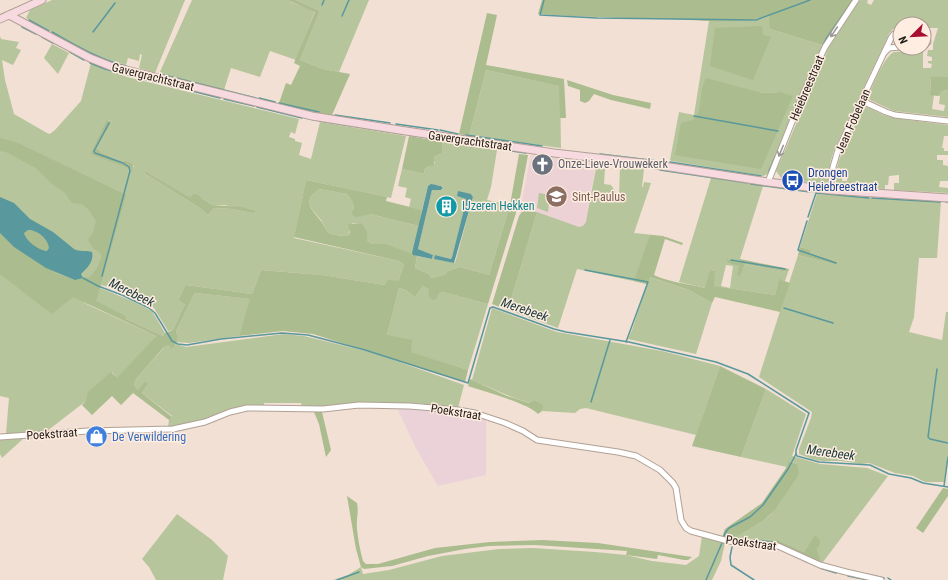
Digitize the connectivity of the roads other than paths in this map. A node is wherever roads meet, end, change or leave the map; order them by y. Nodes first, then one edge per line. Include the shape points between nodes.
1 (42, 0) edge
2 (856, 0) edge
3 (9, 15) junction
4 (0, 19) edge
5 (892, 37) edge
6 (892, 48) edge
7 (883, 54) junction
8 (862, 101) junction
9 (948, 121) edge
10 (768, 182) junction
11 (830, 190) junction
12 (948, 198) edge
13 (0, 437) edge
14 (881, 580) edge

1 - 3 street
2 -> 10 street, Heiebreestraat via 825,47
3 - 4 street
3 - 10 street, Gavergrachtstraat via 110,66 312,116
5 - 7 street, Jean Fobelaan
6 - 7 street via 887,49
7 - 8 street, Jean Fobelaan
8 - 9 street via 895,115
8 - 11 street, Jean Fobelaan via 838,150
10 - 11 street, Gavergrachtstraat
11 - 12 street, Gavergrachtstraat
13 - 14 street, Poekstraat via 173,429 247,408 323,409 359,405 458,410 505,423 537,440 636,456 660,470 673,483 683,525 691,531 722,539 778,546 820,565

